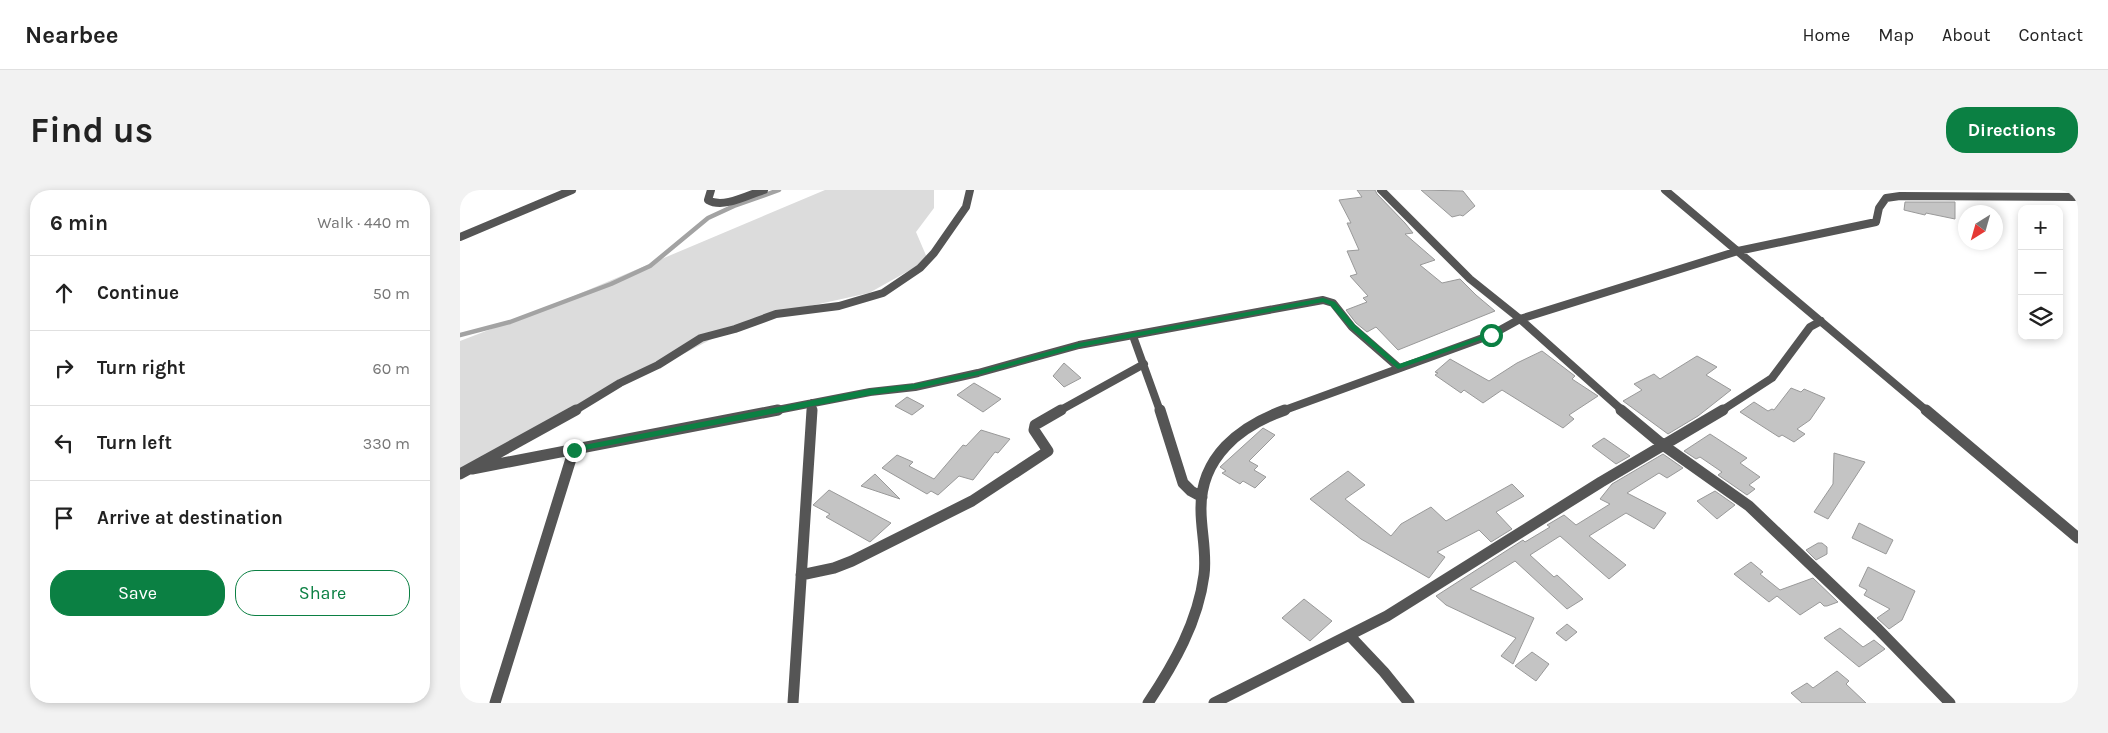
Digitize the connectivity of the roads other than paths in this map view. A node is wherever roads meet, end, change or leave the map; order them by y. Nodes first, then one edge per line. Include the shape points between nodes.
1 (572, 190) edge
2 (711, 190) edge
3 (764, 190) edge
4 (970, 190) edge
5 (1381, 190) edge
6 (1665, 190) edge
7 (2078, 197) edge
8 (460, 237) edge
9 (1738, 251) junction
10 (1520, 319) junction
11 (1821, 321) junction
12 (1133, 336) junction
13 (1144, 364) junction
14 (1398, 367) junction
15 (812, 403) junction
16 (1663, 444) junction
17 (574, 450) junction
18 (472, 469) junction
19 (460, 474) edge
20 (1202, 497) junction
21 (2078, 538) edge
22 (801, 575) junction
23 (1350, 636) junction
24 (495, 703) edge
25 (793, 703) edge
26 (1148, 703) edge
27 (1214, 703) edge
28 (1409, 703) edge
29 (1950, 703) edge

1 - 8 street
2 - 3 street via 708,200 718,204
4 - 18 street via 962,215 934,253 920,268 883,294 839,306 776,314 701,338 658,366 620,383
5 - 10 street via 1470,279
6 - 9 street
7 - 9 street via 1886,198 1879,208 1876,222
9 - 10 street
9 - 11 street
10 - 14 street via 1491,335
10 - 16 street
11 - 16 street via 1810,327 1772,378 1691,430
11 - 21 street
12 - 13 street
12 - 14 street via 1323,300 1333,303 1352,327
12 - 15 street via 1079,345 915,387
13 - 20 street via 1183,483
13 - 22 street via 1035,425 1034,430 1048,451 997,486 852,561
14 - 20 street via 1268,416 1234,435 1217,451
15 - 17 street
15 - 22 street
16 - 23 street
16 - 29 street via 1749,506
17 - 18 street
17 - 24 street
18 - 19 street
20 - 26 street via 1200,512 1205,553 1198,601 1179,650
22 - 25 street
23 - 27 street
23 - 28 street

